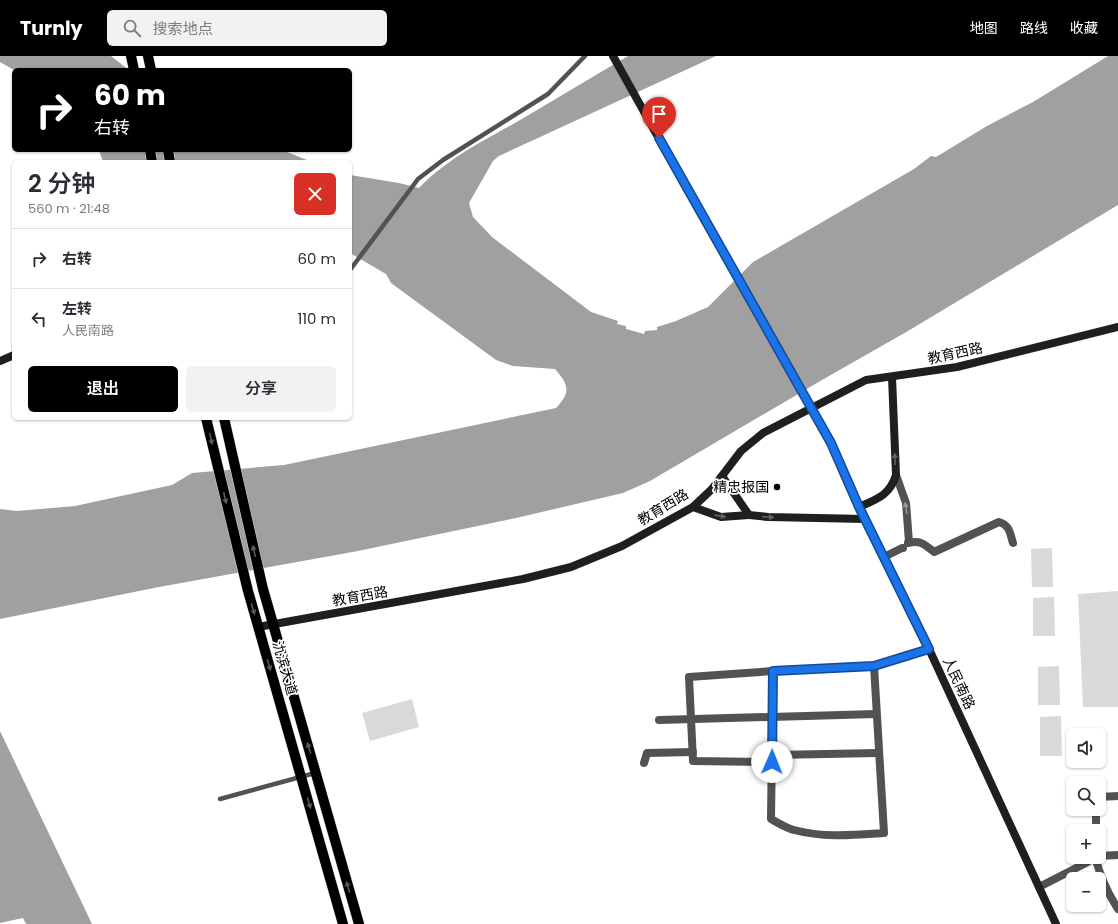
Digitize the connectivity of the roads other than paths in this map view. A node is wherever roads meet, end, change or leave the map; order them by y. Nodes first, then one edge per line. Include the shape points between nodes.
1 (131, 56) edge
2 (148, 56) edge
3 (585, 56) edge
4 (613, 56) edge
5 (134, 68) edge
6 (151, 68) edge
7 (352, 267) edge
8 (1118, 327) edge
9 (12, 356) edge
10 (0, 362) edge
11 (892, 377) junction
12 (206, 420) edge
13 (224, 420) edge
14 (896, 475) junction
15 (722, 476) junction
16 (693, 507) junction
17 (859, 507) junction
18 (749, 515) junction
19 (865, 519) junction
20 (1013, 543) dead end
21 (907, 545) junction
22 (884, 557) junction
23 (274, 624) junction
24 (258, 628) junction
25 (929, 649) junction
26 (874, 666) junction
27 (773, 671) junction
28 (876, 714) junction
29 (773, 717) junction
30 (659, 720) dead end
31 (692, 720) junction
32 (692, 752) junction
33 (878, 753) junction
34 (773, 759) junction
35 (644, 764) dead end
36 (316, 773) junction
37 (301, 777) junction
38 (1118, 796) edge
39 (1106, 797) edge
40 (220, 799) dead end
41 (1118, 855) edge
42 (1106, 856) edge
43 (1084, 864) edge
44 (1097, 864) edge
45 (1039, 887) junction
46 (1118, 909) edge
47 (343, 924) edge
48 (359, 924) edge
49 (1056, 924) edge

1 - 5 main road
2 - 6 main road
3 - 7 lane via 548,94 443,160 418,179
4 - 17 main road, 人民南路, bridge via 831,443
8 - 11 main road, 教育西路 via 957,367
9 - 10 main road
14 -> 11 main road
11 - 15 main road, 教育西路 via 866,380 763,433 741,451
12 -> 24 main road, 氿滨大道
23 -> 13 main road, 氿滨大道 via 263,588
14 - 17 main road via 886,492 876,500
21 -> 14 street via 906,503
15 - 16 main road, 教育西路
15 - 18 main road
16 -> 18 main road via 721,517
16 - 23 main road, 教育西路 via 622,546 570,567 523,579
17 - 19 main road, 人民南路
18 -> 19 main road
19 - 22 main road, 人民南路
20 - 21 street via 1008,527 999,522 934,552 920,542
21 - 22 street
22 - 25 main road, 人民南路
23 - 24 main road, 教育西路
36 -> 23 main road, 氿滨大道
24 -> 37 main road, 氿滨大道
25 - 26 street
25 - 45 main road, 人民南路
26 - 27 street
26 - 28 street
27 - 29 street
27 - 31 street via 689,677
28 - 29 street
28 - 33 street
29 - 31 street
29 - 34 street
30 - 31 street
31 - 32 street
32 - 34 street via 693,762
32 - 35 street via 647,753
33 - 34 street
33 - 34 street via 884,832 846,836 793,830 772,819
36 - 37 lane
48 -> 36 main road, 氿滨大道
37 - 40 lane
37 -> 47 main road, 氿滨大道
38 - 39 street
41 - 42 street
43 - 45 street
44 - 46 street
45 - 49 main road, 人民南路

